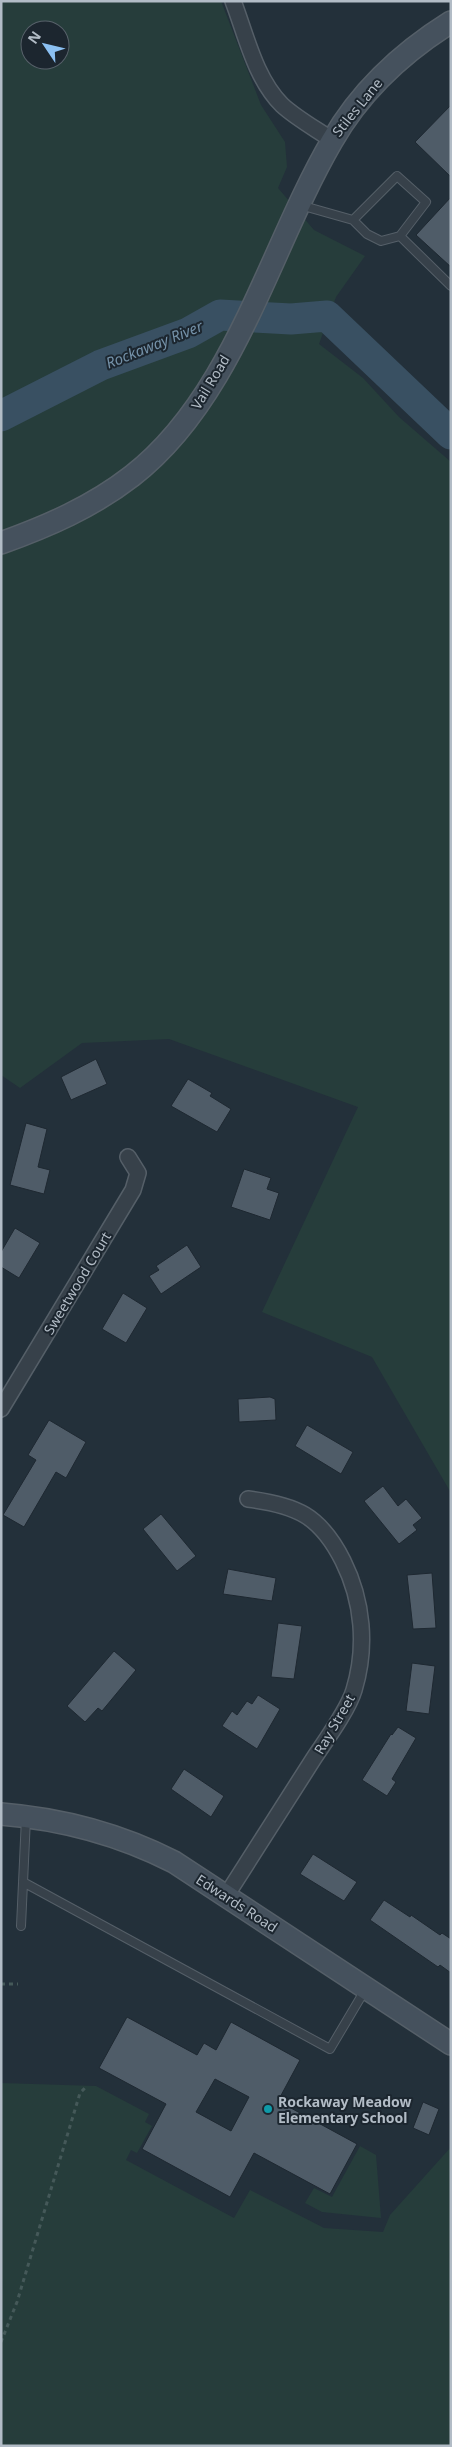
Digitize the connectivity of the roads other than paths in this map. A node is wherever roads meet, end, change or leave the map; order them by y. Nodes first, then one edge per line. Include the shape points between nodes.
1 (233, 1) edge
2 (451, 22) edge
3 (332, 140) junction
4 (298, 205) junction
5 (352, 220) junction
6 (400, 236) junction
7 (451, 286) edge
8 (1, 543) edge
9 (128, 1157) dead end
10 (1, 1408) edge
11 (248, 1499) dead end
12 (1, 1814) edge
13 (26, 1816) junction
14 (23, 1882) junction
15 (226, 1896) junction
16 (21, 1926) dead end
17 (366, 1988) junction
18 (451, 2044) edge

1 - 3 street, Stiles Lane via 268,88 282,105
2 - 3 street, Stiles Lane via 425,38 376,81
3 - 4 street, Vail Road
4 - 5 lane
4 - 8 street, Vail Road via 224,362 192,412 132,476 75,513
5 - 6 lane via 367,234 381,240
5 - 6 lane via 397,176 426,202
6 - 7 lane
9 - 10 street, Sweetwood Court via 138,1173 134,1190
11 - 15 street, Ray Street via 288,1505 326,1533 350,1575 358,1598 362,1645 353,1692
12 - 13 street, Edwards Road
13 - 14 lane
13 - 15 street, Edwards Road via 100,1831 142,1846 174,1862
14 - 16 lane
14 - 17 lane via 330,2049
15 - 17 street, Edwards Road
17 - 18 street, Edwards Road

